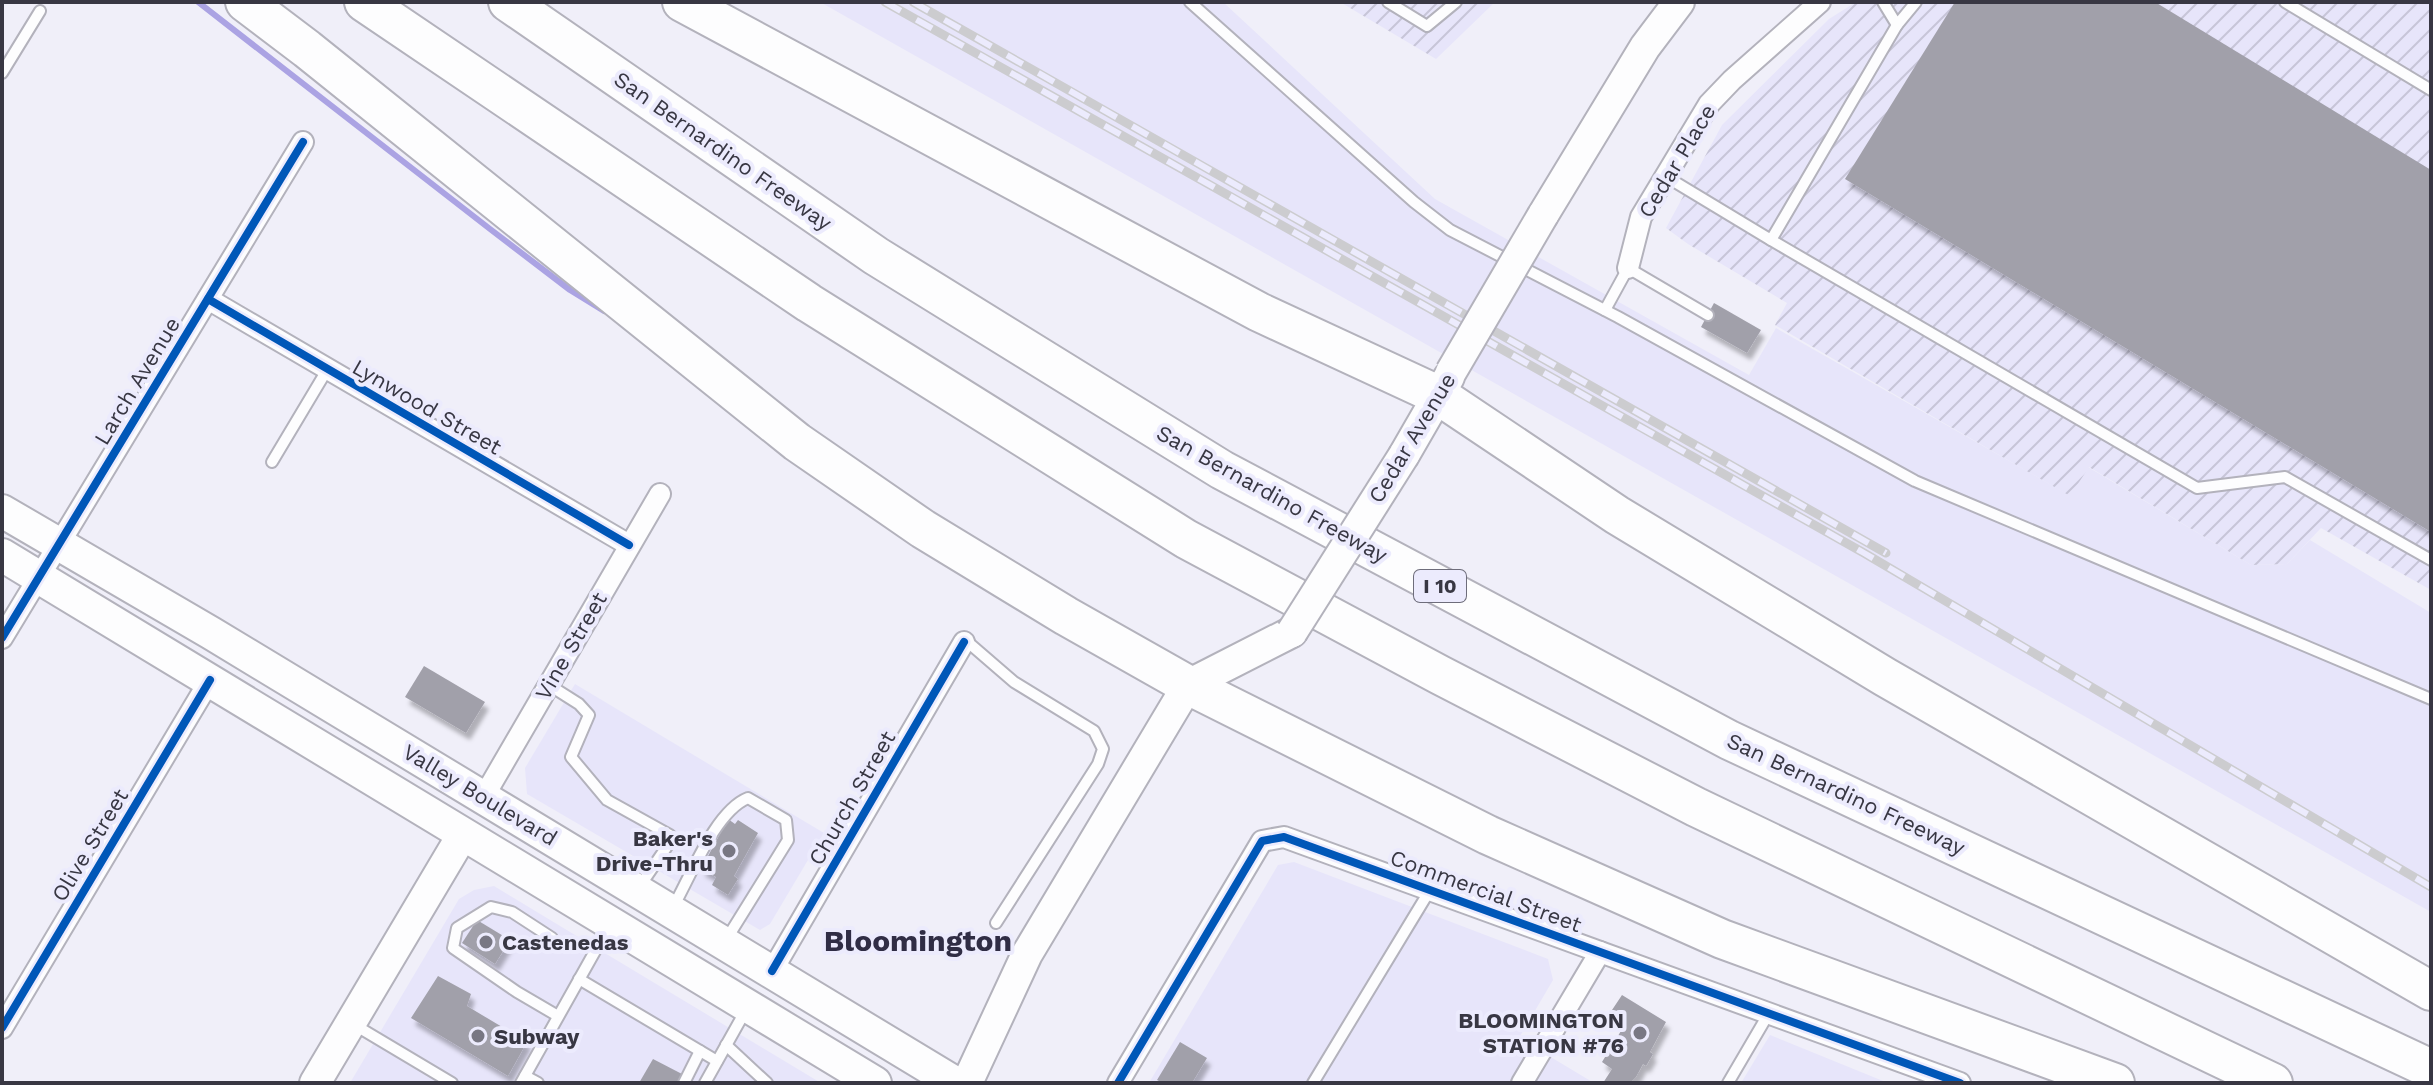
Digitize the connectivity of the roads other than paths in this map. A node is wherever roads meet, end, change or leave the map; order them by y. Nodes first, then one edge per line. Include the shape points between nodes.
1 (245, 2) edge
2 (364, 2) edge
3 (508, 2) edge
4 (682, 2) edge
5 (1190, 2) edge
6 (1388, 2) edge
7 (1456, 2) edge
8 (1679, 2) edge
9 (1820, 2) edge
10 (1883, 2) edge
11 (1916, 2) edge
12 (2285, 2) edge
13 (40, 11) dead end
14 (1897, 25) junction
15 (2, 73) edge
16 (2431, 90) edge
17 (303, 142) dead end
18 (1665, 176) junction
19 (1771, 240) junction
20 (1628, 268) junction
21 (208, 299) junction
22 (1605, 310) junction
23 (1708, 315) dead end
24 (327, 370) junction
25 (1445, 384) junction
26 (272, 462) dead end
27 (660, 494) dead end
28 (2, 511) edge
29 (58, 545) junction
30 (629, 545) junction
31 (2, 555) edge
32 (2431, 560) edge
33 (39, 577) junction
34 (2, 638) edge
35 (964, 642) joint
36 (210, 680) junction
37 (549, 685) junction
38 (1188, 685) junction
39 (2431, 699) edge
40 (483, 798) junction
41 (463, 834) junction
42 (637, 890) junction
43 (1430, 890) junction
44 (671, 911) junction
45 (996, 923) dead end
46 (610, 924) junction
47 (552, 938) dead end
48 (724, 943) junction
49 (1600, 952) junction
50 (772, 971) junction
51 (579, 979) junction
52 (2431, 991) edge
53 (747, 1008) junction
54 (1769, 1013) junction
55 (558, 1016) junction
56 (351, 1023) junction
57 (2, 1028) edge
58 (726, 1045) junction
59 (700, 1051) junction
60 (717, 1061) junction
61 (2431, 1069) edge
62 (1931, 1078) edge
63 (523, 1079) edge
64 (315, 1083) edge
65 (452, 1083) edge
66 (538, 1083) edge
67 (684, 1083) edge
68 (705, 1083) edge
69 (767, 1083) edge
70 (875, 1083) edge
71 (955, 1083) edge
72 (967, 1083) edge
73 (1118, 1083) edge
74 (1313, 1083) edge
75 (1522, 1083) edge
76 (1728, 1083) edge
77 (1960, 1083) edge
78 (2115, 1083) edge
79 (2273, 1083) edge

1 - 38 highway via 797,442 923,529
2 - 79 highway via 809,303 1186,539 1696,807
3 - 61 highway, San Bernardino Freeway / I 10 via 876,256 1222,470 1729,740
4 - 25 highway via 1259,312
5 - 22 lane via 1450,230
6 - 7 lane via 1427,26
8 - 25 main road, Cedar Avenue, bridge via 1645,47
9 - 18 street, Cedar Place via 1709,104
10 - 14 lane
11 - 14 lane
12 - 16 lane
13 - 15 lane
14 - 19 lane
17 - 21 street, Larch Avenue
18 - 19 lane
18 - 20 street, Cedar Place via 1641,217
19 - 32 lane via 2197,488 2285,477
20 - 22 lane
20 - 23 lane
21 - 24 street, Lynwood Street
21 - 29 street, Larch Avenue
22 - 39 lane via 1915,481
24 - 26 lane
24 - 30 street, Lynwood Street
25 - 38 main road, Cedar Avenue, bridge via 1292,632
25 - 52 highway via 1617,515 1872,669
27 - 30 street, Vine Street
28 - 29 main road, Valley Boulevard
29 - 33 street, Larch Avenue
29 - 40 main road, Valley Boulevard
30 - 37 street, Vine Street
31 - 33 main road, Valley Boulevard
33 - 34 street, Larch Avenue
33 - 36 main road, Valley Boulevard
35 - 45 lane via 1014,682 1094,731 1103,749
35 - 50 street, Church Street
36 - 41 main road, Valley Boulevard
36 - 57 street, Olive Street
37 - 40 street, Vine Street
37 - 42 lane via 589,715 571,757 582,773 607,800 670,835
38 - 72 main road via 1027,954
38 - 78 highway via 1488,835 1722,939
40 - 42 main road, Valley Boulevard
41 - 46 main road, Valley Boulevard
41 - 56 main road
42 - 44 main road, Valley Boulevard
43 - 49 street, Commercial Street
43 - 73 street, Commercial Street via 1284,837 1262,841
43 - 74 lane
44 - 48 main road, Valley Boulevard
44 - 48 lane via 734,804 748,798 786,820 788,840
46 - 51 lane
46 - 53 main road, Valley Boulevard
47 - 55 lane via 512,912 491,907 457,928 453,948
48 - 50 main road, Valley Boulevard
49 - 54 street, Commercial Street
49 - 75 street
50 - 71 main road, Valley Boulevard
51 - 55 lane
51 - 59 lane
53 - 58 lane
53 - 70 main road, Valley Boulevard
54 - 62 street, Commercial Street
54 - 76 lane
55 - 63 lane
56 - 64 main road
56 - 65 lane
58 - 60 lane
58 - 69 lane
59 - 60 lane
59 - 67 lane
60 - 68 lane
62 - 77 street, Commercial Street
63 - 66 lane

